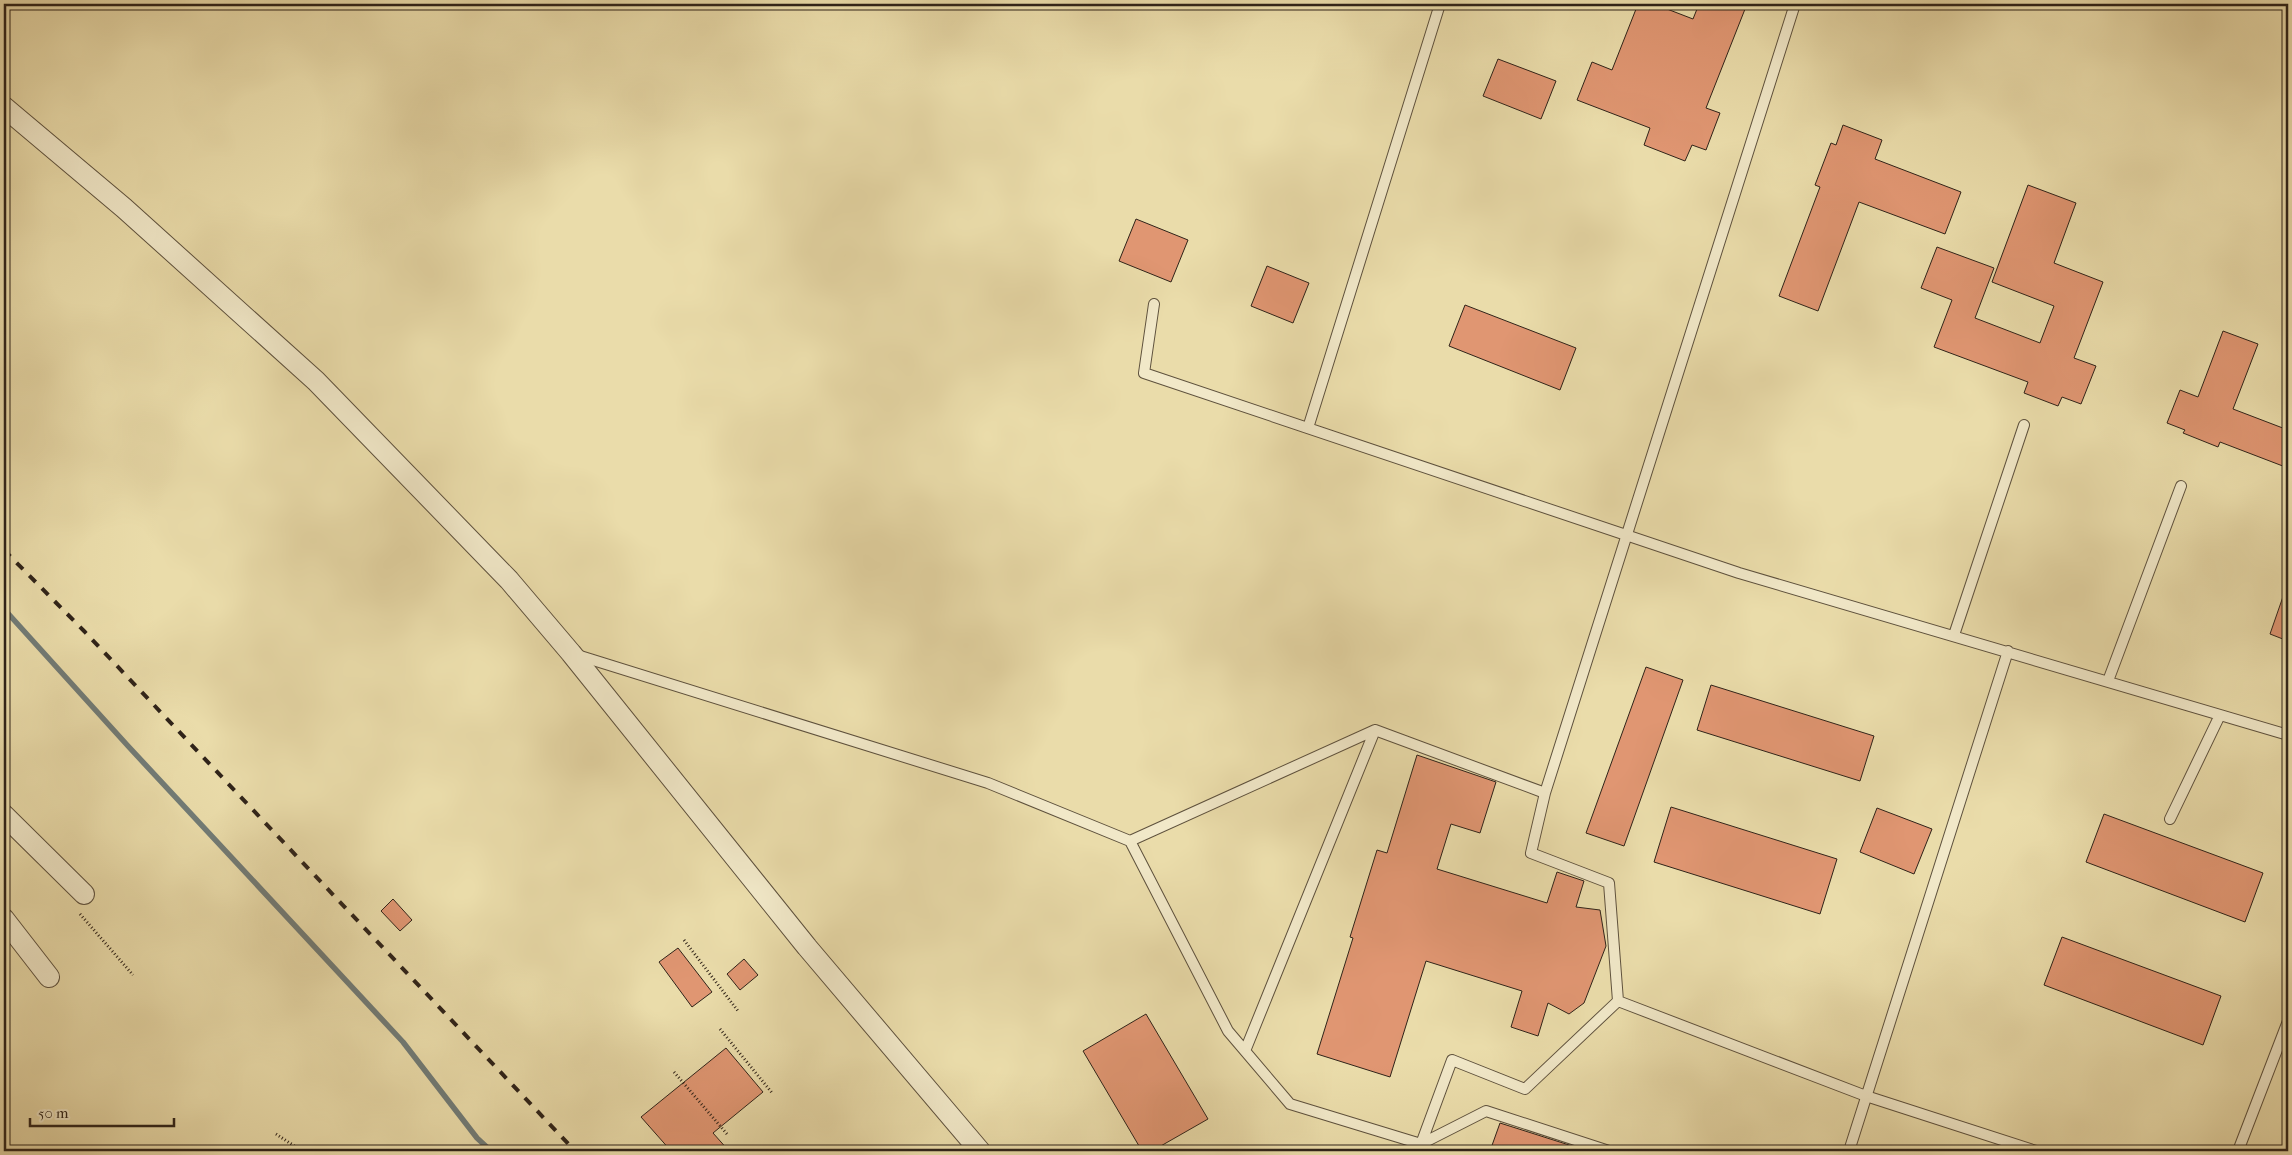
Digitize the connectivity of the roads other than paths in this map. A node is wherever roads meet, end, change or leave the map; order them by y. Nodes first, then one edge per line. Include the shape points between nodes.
1 (1440, 4) edge
2 (1795, 4) edge
3 (4, 106) edge
4 (1154, 304) dead end
5 (2024, 425) dead end
6 (1308, 428) junction
7 (2181, 486) dead end
8 (1626, 535) junction
9 (1954, 635) junction
10 (2008, 651) junction
11 (571, 653) junction
12 (2108, 681) junction
13 (2220, 715) junction
14 (1375, 730) junction
15 (2288, 735) edge
16 (1545, 792) junction
17 (4, 815) edge
18 (2170, 819) dead end
19 (1130, 841) junction
20 (84, 894) road end
21 (4, 919) edge
22 (49, 977) dead end
23 (1618, 1001) junction
24 (2288, 1021) edge
25 (1245, 1051) junction
26 (1866, 1096) junction
27 (1420, 1148) edge
28 (980, 1151) edge
29 (1609, 1151) edge
30 (1849, 1151) edge
31 (2036, 1151) edge
32 (2238, 1151) edge

1 - 6 lane
2 - 8 lane
3 - 11 street via 124,208 316,381 508,580
4 - 6 lane via 1144,373
5 - 9 lane
6 - 8 lane
7 - 12 lane
8 - 9 lane via 1739,573
8 - 16 lane
9 - 10 lane
10 - 12 lane
10 - 26 lane
11 - 19 lane via 988,783
11 - 28 street via 807,947
12 - 13 lane
13 - 15 lane
13 - 18 lane
14 - 16 lane
14 - 19 lane
14 - 25 lane
16 - 23 lane via 1531,853 1609,883
17 - 20 street
19 - 25 lane via 1228,1031
21 - 22 street
23 - 26 lane
23 - 27 lane via 1525,1089 1452,1060
24 - 32 lane
25 - 27 lane via 1290,1104
26 - 30 lane
26 - 31 lane
27 - 29 lane via 1486,1111

